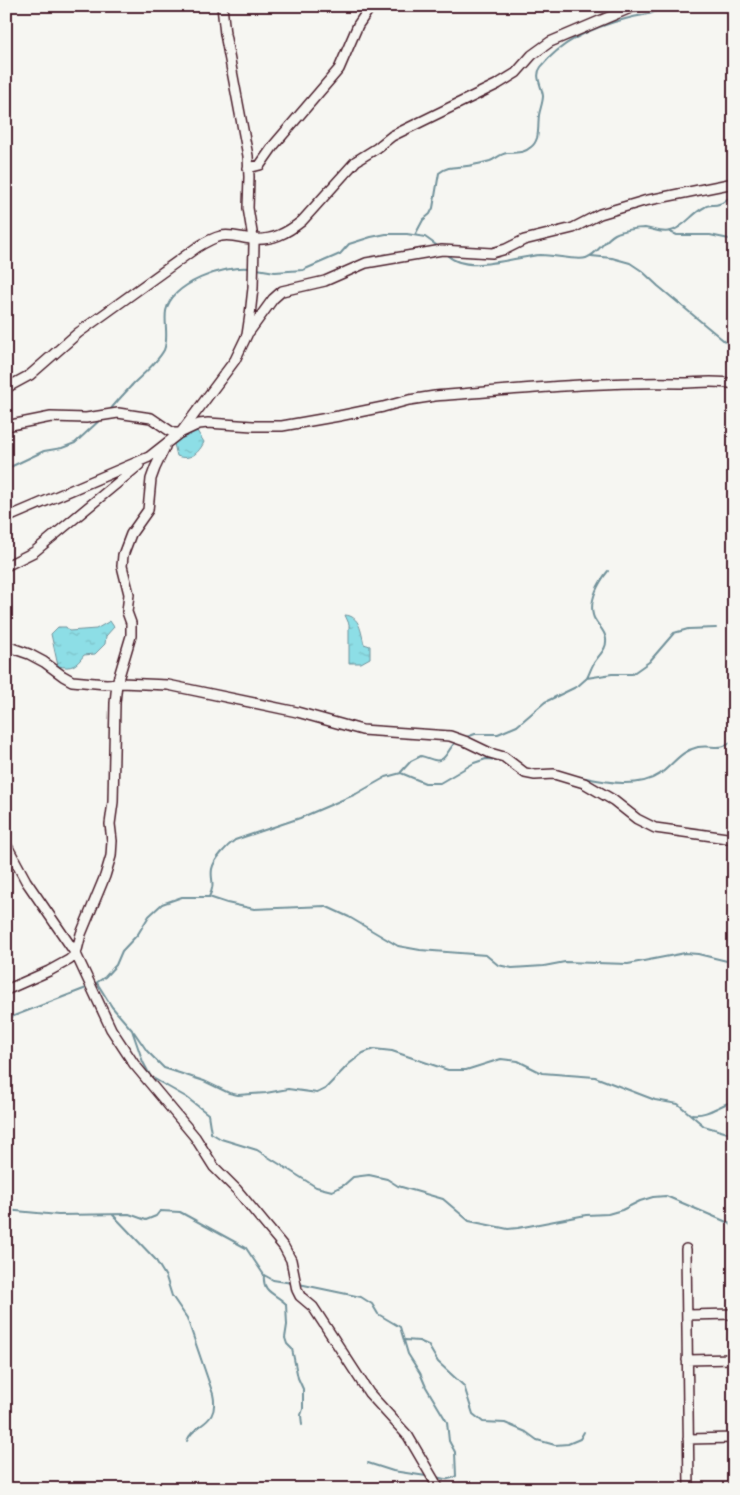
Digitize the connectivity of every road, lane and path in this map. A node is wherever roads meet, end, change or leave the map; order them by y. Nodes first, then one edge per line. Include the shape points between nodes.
1 (222, 6) edge
2 (371, 6) edge
3 (635, 6) edge
4 (248, 168) junction
5 (734, 183) edge
6 (254, 239) junction
7 (246, 335) junction
8 (734, 384) edge
9 (6, 388) edge
10 (6, 426) edge
11 (180, 433) junction
12 (166, 444) junction
13 (149, 457) junction
14 (6, 518) edge
15 (6, 566) edge
16 (6, 646) edge
17 (117, 683) junction
18 (734, 839) edge
19 (6, 844) edge
20 (76, 954) junction
21 (6, 990) edge
22 (686, 1249) dead end
23 (734, 1314) edge
24 (687, 1315) junction
25 (734, 1359) edge
26 (688, 1360) junction
27 (734, 1438) edge
28 (688, 1439) junction
29 (439, 1489) edge
30 (689, 1489) edge

1 - 4 street
2 - 4 street via 358,25 339,69 274,144 260,165
3 - 6 street via 550,42 498,84 392,136 356,161 292,230 280,236
4 - 6 street via 248,208
5 - 7 street via 644,201 600,214 573,228 524,240 492,253 442,250 366,263 324,281 282,291
6 - 7 street via 253,288
6 - 9 street via 222,236 196,248 78,333 30,375
7 - 11 street via 234,360
8 - 11 street via 602,383 435,396 282,426 208,423
10 - 11 street via 51,417 86,418 118,413 151,418 169,432
11 - 12 street
12 - 13 street
12 - 17 street via 155,468 148,510 130,534 123,555 131,636
13 - 14 street
13 - 15 street via 34,552
16 - 17 street via 29,654 72,681
17 - 18 street via 168,685 297,712 362,730 450,736 504,758 525,773 554,774 584,783 655,828
17 - 20 street via 111,856
19 - 20 street via 26,881
20 - 21 street
20 - 29 street via 111,1029 134,1064 195,1137 214,1167 284,1247 291,1260 300,1296 313,1307 370,1393 408,1436
22 - 24 street
23 - 24 street
24 - 26 street
25 - 26 street
26 - 28 street
27 - 28 street
28 - 30 street

